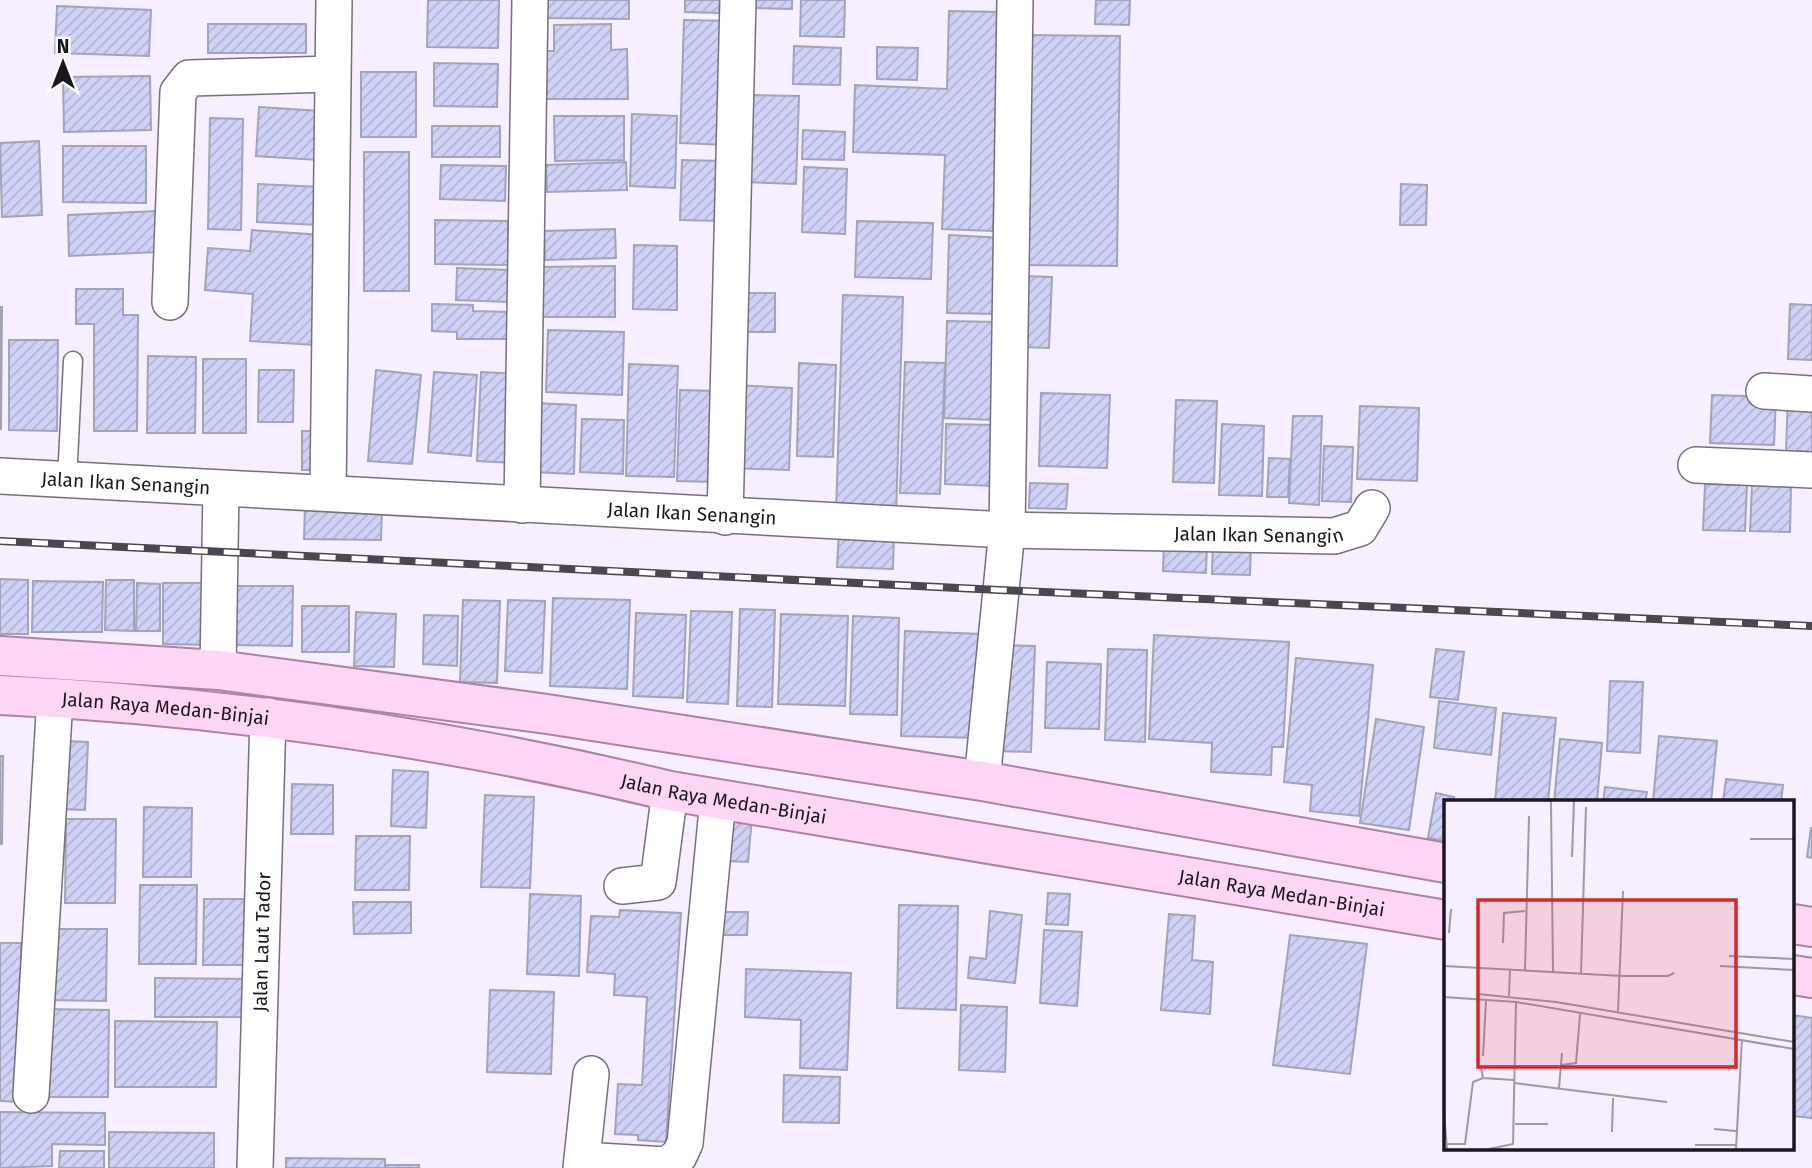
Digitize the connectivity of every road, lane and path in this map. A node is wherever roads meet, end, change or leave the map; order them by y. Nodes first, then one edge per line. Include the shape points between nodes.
1 (334, 0) edge
2 (530, 0) edge
3 (738, 0) edge
4 (1015, 0) edge
5 (332, 74) junction
6 (170, 302) dead end
7 (73, 361) dead end
8 (1763, 391) dead end
9 (1812, 394) edge
10 (1696, 465) dead end
11 (1812, 470) edge
12 (0, 476) edge
13 (67, 480) junction
14 (221, 488) junction
15 (328, 493) junction
16 (522, 505) junction
17 (1372, 508) dead end
18 (725, 517) junction
19 (1007, 530) junction
20 (0, 656) edge
21 (218, 670) junction
22 (0, 695) edge
23 (55, 698) junction
24 (268, 716) junction
25 (982, 781) junction
26 (670, 791) junction
27 (718, 799) junction
28 (1444, 863) edge
29 (622, 886) dead end
30 (1444, 920) edge
31 (1794, 923) edge
32 (1812, 927) edge
33 (1794, 975) edge
34 (1812, 978) edge
35 (591, 1074) dead end
36 (31, 1095) dead end
37 (581, 1164) edge
38 (255, 1168) edge

1 - 5 street
2 - 16 street
3 - 18 street
4 - 19 street
5 - 6 street via 189,78 178,92
5 - 15 street
7 - 13 lane
8 - 9 street
10 - 11 street
12 - 13 street, Jalan Ikan Senangin
13 - 14 street, Jalan Ikan Senangin
14 - 15 street, Jalan Ikan Senangin
14 - 21 street
15 - 16 street, Jalan Ikan Senangin
16 - 18 street, Jalan Ikan Senangin
17 - 19 street, Jalan Ikan Senangin via 1360,528 1334,536
18 - 19 street, Jalan Ikan Senangin
19 - 25 street
20 - 21 main road, Jalan Raya Medan-Binjai
21 - 25 main road, Jalan Raya Medan-Binjai via 547,714
22 - 23 main road, Jalan Raya Medan-Binjai
23 - 24 main road, Jalan Raya Medan-Binjai
23 - 36 street
24 - 26 main road, Jalan Raya Medan-Binjai via 549,762
24 - 38 street, Jalan Laut Tador
25 - 28 main road, Jalan Raya Medan-Binjai
26 - 27 main road, Jalan Raya Medan-Binjai
26 - 29 street via 658,882
27 - 30 main road, Jalan Raya Medan-Binjai
27 - 37 street via 685,1143 679,1156 667,1165
31 - 32 main road
33 - 34 main road
35 - 37 street

